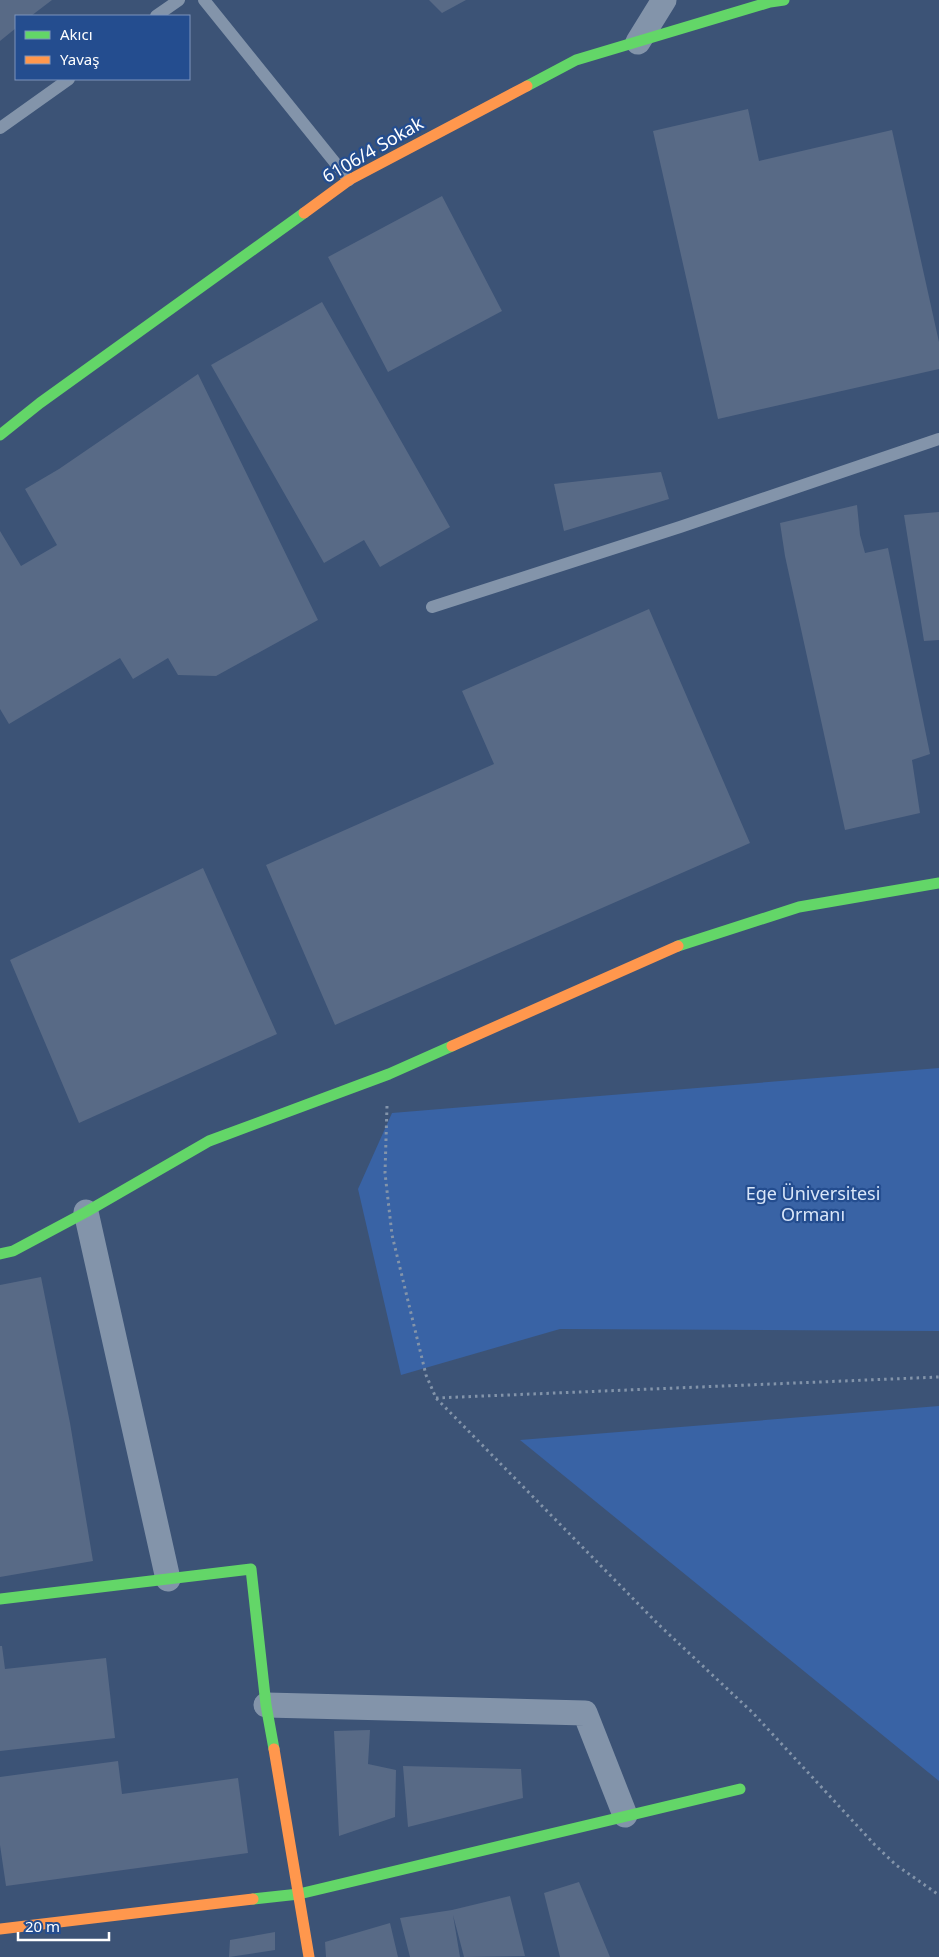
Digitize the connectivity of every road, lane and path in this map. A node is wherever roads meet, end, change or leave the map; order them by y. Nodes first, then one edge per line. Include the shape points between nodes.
1 (179, 0) edge
2 (204, 0) edge
3 (664, 0) edge
4 (784, 0) edge
5 (157, 15) edge
6 (638, 42) junction
7 (68, 80) edge
8 (0, 128) edge
9 (349, 180) junction
10 (0, 435) edge
11 (939, 439) edge
12 (432, 607) dead end
13 (939, 883) edge
14 (389, 1074) junction
15 (86, 1212) junction
16 (0, 1254) edge
17 (939, 1377) edge
18 (436, 1398) junction
19 (168, 1579) junction
20 (0, 1599) edge
21 (266, 1705) junction
22 (740, 1789) dead end
23 (625, 1815) junction
24 (299, 1894) junction
25 (939, 1895) edge
26 (0, 1929) edge
27 (310, 1957) edge

1 - 5 lane
2 - 9 lane
3 - 6 street
4 - 6 street, 6106/4 Sokak
6 - 9 street, 6106/4 Sokak via 576,60
7 - 8 lane
9 - 10 street, 6106/4 Sokak
11 - 12 lane
13 - 14 street via 800,907 674,947
14 - 15 street via 209,1141
14 - 18 path via 385,1172 392,1234 426,1375
15 - 16 street via 13,1251
15 - 19 street
17 - 18 path
18 - 25 path via 658,1624 753,1713 874,1844 896,1865
19 - 20 street
19 - 21 street via 251,1569
21 - 23 street via 585,1713
21 - 24 street
22 - 23 street
23 - 24 street
24 - 26 street
24 - 27 street

